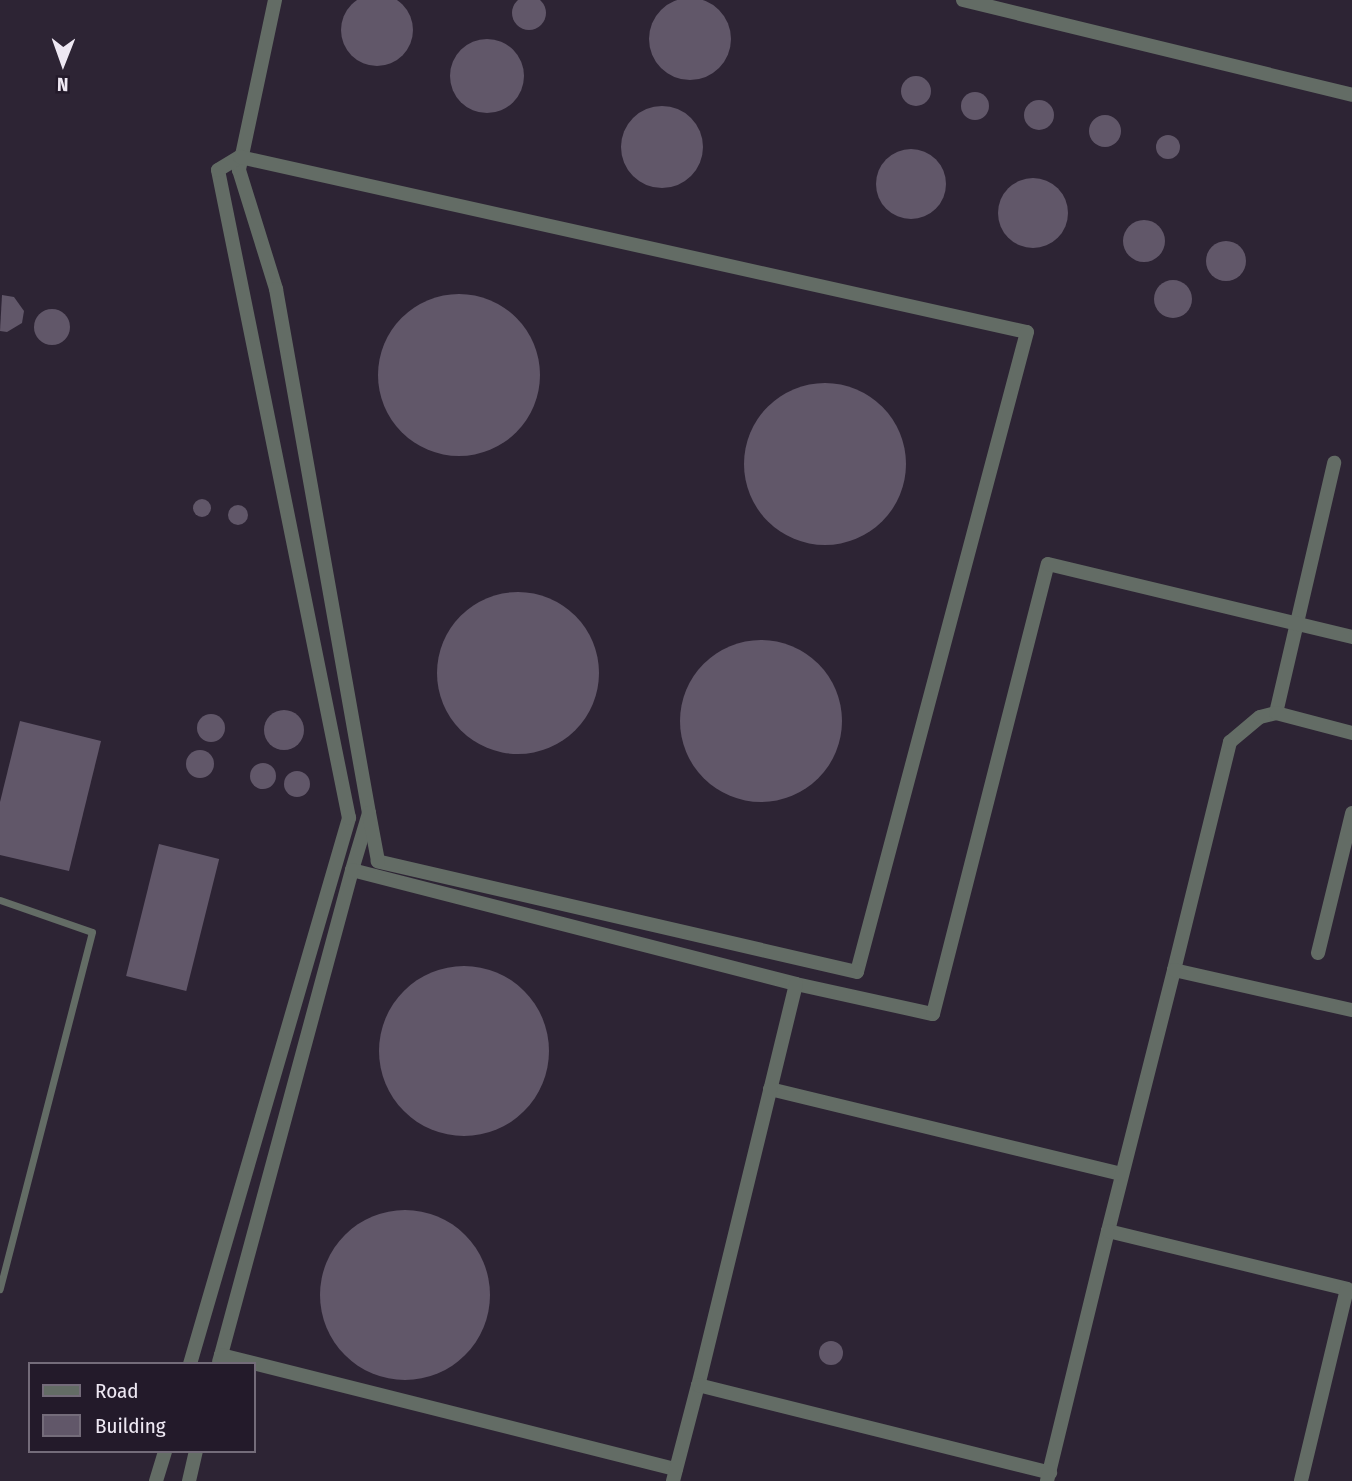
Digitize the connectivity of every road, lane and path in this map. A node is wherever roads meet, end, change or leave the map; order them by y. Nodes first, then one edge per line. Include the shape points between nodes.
1 (275, 0) edge
2 (963, 0) edge
3 (1352, 95) edge
4 (240, 157) junction
5 (1334, 463) dead end
6 (1296, 623) junction
7 (1352, 637) edge
8 (1276, 713) junction
9 (1352, 733) edge
10 (369, 813) junction
11 (1352, 813) edge
12 (352, 870) junction
13 (0, 900) edge
14 (1318, 953) dead end
15 (1174, 970) junction
16 (796, 984) junction
17 (1352, 1010) edge
18 (770, 1089) junction
19 (1122, 1174) junction
20 (1108, 1231) junction
21 (0, 1289) edge
22 (220, 1359) edge
23 (191, 1362) edge
24 (256, 1368) edge
25 (698, 1385) junction
26 (163, 1453) edge
27 (195, 1453) edge
28 (675, 1475) edge
29 (1049, 1477) edge
30 (156, 1481) edge
31 (188, 1481) edge
32 (1301, 1481) edge

1 - 4 street
2 - 3 street
4 - 10 street via 276,289
4 - 10 street via 1027,331 857,972 378,862
4 - 23 street via 218,170 349,818
5 - 6 street
6 - 7 street
6 - 8 street
6 - 16 street via 1048,564 933,1014
8 - 9 street
8 - 15 street via 1260,717 1230,742
10 - 12 street
11 - 14 street
12 - 16 street
12 - 22 street
13 - 21 lane via 92,932
15 - 17 street
15 - 19 street
16 - 18 street
18 - 19 street
18 - 25 street
19 - 20 street
20 - 29 street
20 - 32 street via 1347,1289
24 - 28 street
25 - 28 street
25 - 29 street
26 - 30 street
27 - 31 street

